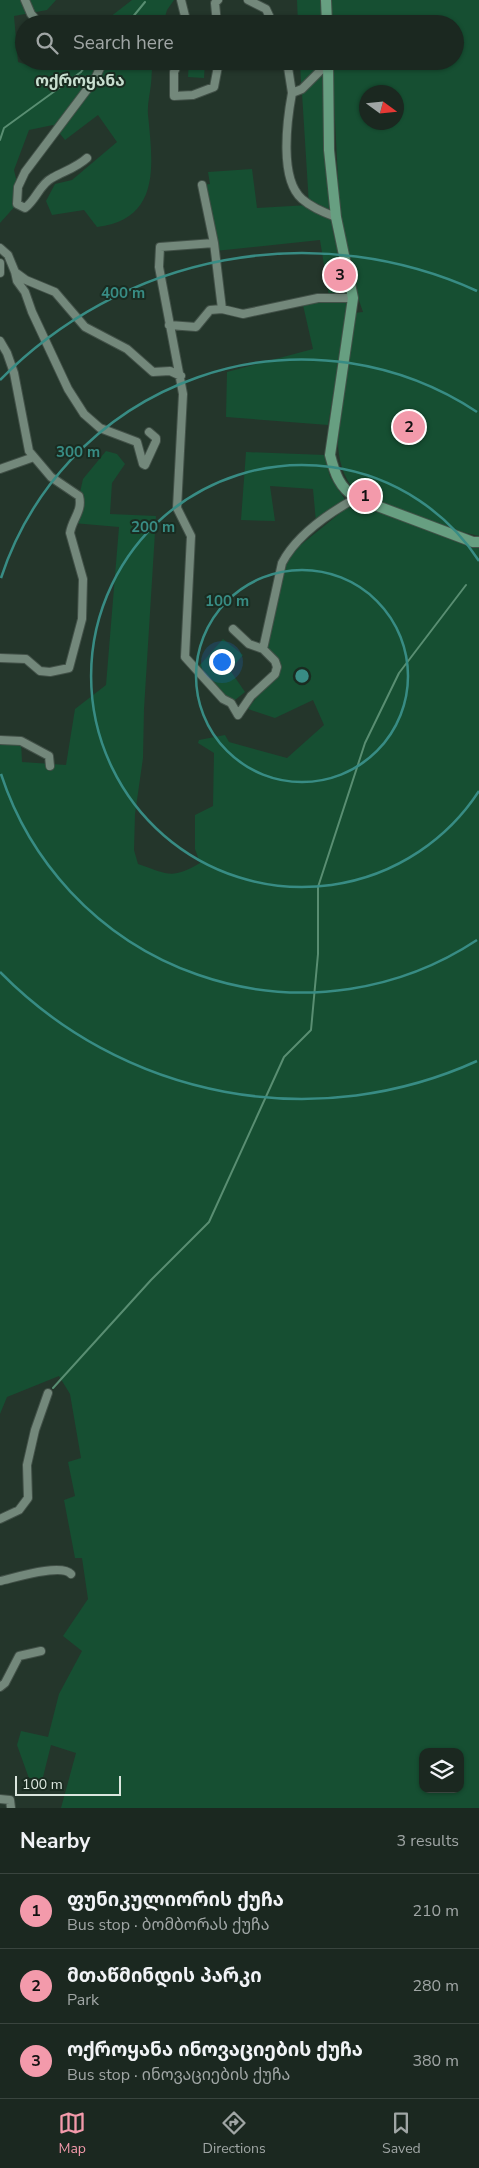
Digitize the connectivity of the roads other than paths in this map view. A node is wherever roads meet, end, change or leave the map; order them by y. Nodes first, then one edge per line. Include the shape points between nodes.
1 (25, 0) edge
2 (181, 0) edge
3 (218, 0) edge
4 (248, 0) edge
5 (326, 0) edge
6 (32, 15) edge
7 (185, 15) edge
8 (216, 15) edge
9 (269, 15) edge
10 (327, 15) edge
11 (99, 70) edge
12 (175, 70) edge
13 (217, 70) edge
14 (288, 70) edge
15 (320, 70) edge
16 (328, 70) edge
17 (292, 93) junction
18 (87, 158) dead end
19 (202, 185) dead end
20 (336, 218) junction
21 (214, 243) junction
22 (0, 248) edge
23 (0, 263) edge
24 (15, 272) junction
25 (0, 273) edge
26 (353, 298) junction
27 (222, 309) junction
28 (169, 325) junction
29 (0, 341) edge
30 (181, 376) junction
31 (149, 432) dead end
32 (34, 457) junction
33 (0, 469) edge
34 (356, 498) junction
35 (479, 542) edge
36 (233, 629) dead end
37 (263, 650) junction
38 (0, 658) edge
39 (0, 740) edge
40 (50, 766) dead end
41 (48, 1393) dead end
42 (0, 1519) edge
43 (71, 1574) dead end
44 (0, 1581) edge
45 (41, 1651) dead end
46 (0, 1687) edge
47 (0, 1799) edge
48 (10, 1804) edge

1 - 6 street
2 - 7 street
3 - 8 street via 215,3
4 - 9 street via 266,9
5 - 10 street
11 - 18 street via 24,172 18,187 17,204 24,208 33,202 50,178 75,168
12 - 13 street via 174,96 193,95 214,87
14 - 17 street
15 - 17 street via 302,89
16 - 20 street via 329,150
17 - 20 street via 285,149 293,183 301,198
19 - 21 street
20 - 26 street
21 - 27 street
21 - 28 street via 160,247 158,267
22 - 24 street via 8,255
23 - 25 street
24 - 30 street via 55,292 85,327 127,349 146,368 153,372 176,372
24 - 31 street via 68,389 84,414 100,428 137,442 145,465 156,441
26 - 27 street via 318,298 243,314
26 - 34 street via 330,455 335,476 345,491
27 - 28 street via 208,311 196,327
28 - 30 street
29 - 32 street via 14,373 29,451
30 - 37 street via 183,394 177,508 190,536 185,657 223,699 231,703 237,715 277,671 275,661
32 - 33 street
32 - 38 street via 51,477 79,496 79,512 70,533 83,579 82,619 71,664 65,670 40,671 26,659
34 - 35 street
34 - 37 street via 340,507 288,552 282,563
36 - 37 street via 249,644
39 - 40 street via 28,744 49,756
41 - 42 street via 27,1465 28,1498 19,1510
43 - 44 street via 67,1570 46,1571
45 - 46 street via 20,1656 5,1684
47 - 48 street

